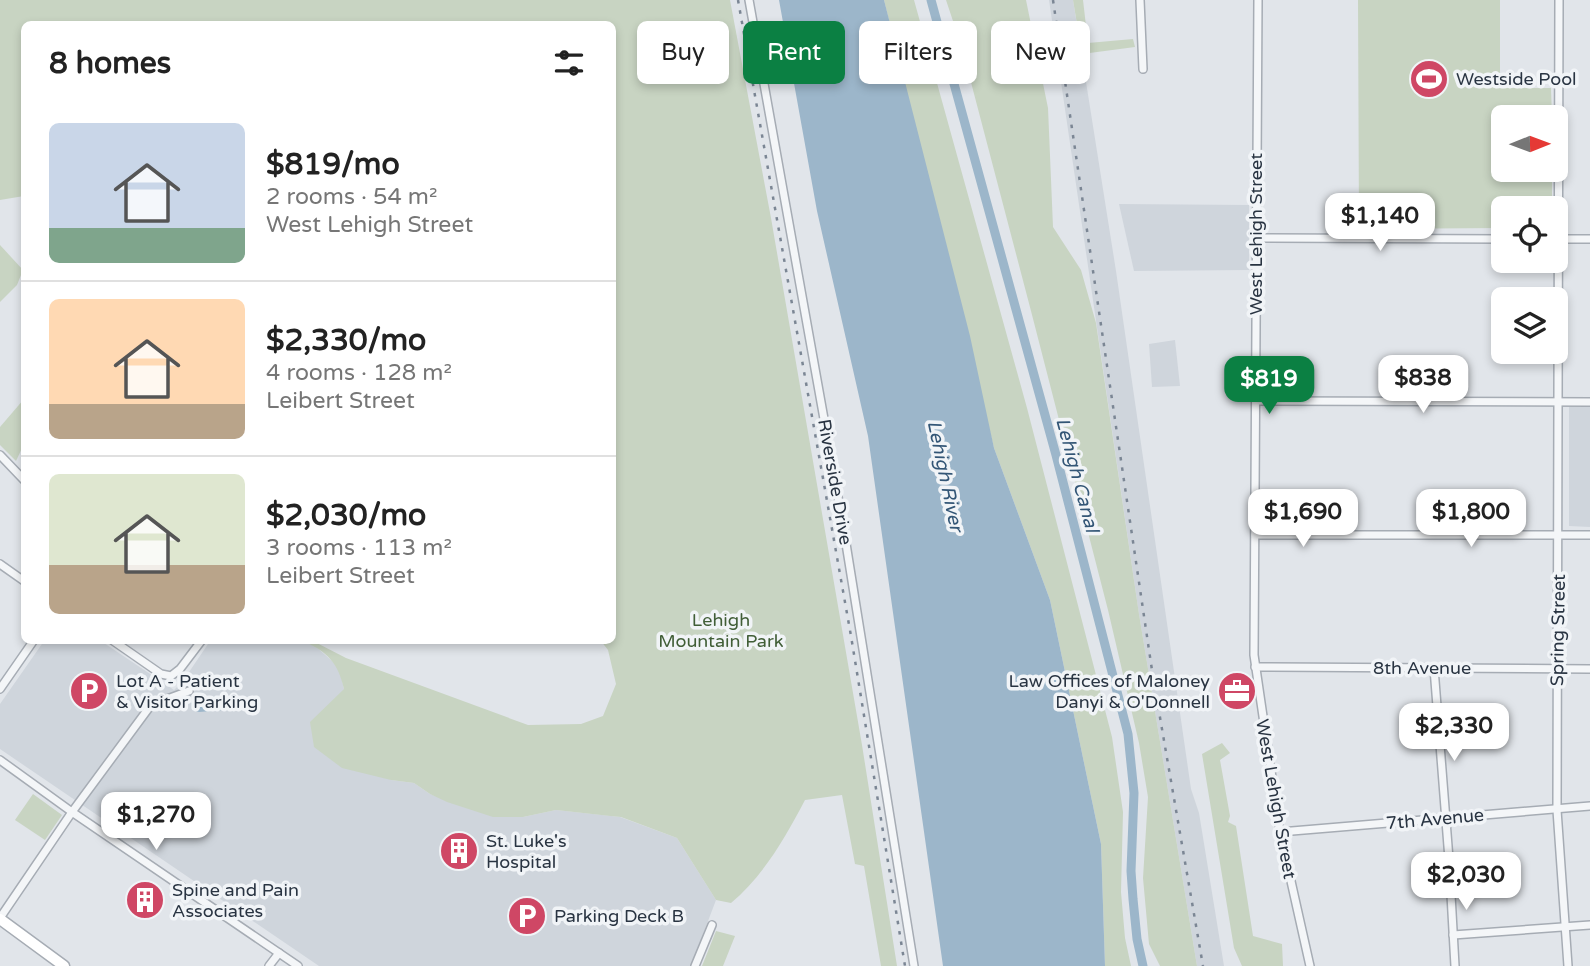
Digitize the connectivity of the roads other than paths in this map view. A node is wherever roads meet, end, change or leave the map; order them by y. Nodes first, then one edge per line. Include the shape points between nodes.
1 (749, 0) edge
2 (1140, 0) edge
3 (1258, 0) edge
4 (1559, 0) edge
5 (1143, 69) dead end
6 (1557, 196) edge
7 (1256, 238) junction
8 (1491, 239) edge
9 (1568, 239) edge
10 (1590, 239) edge
11 (1557, 273) edge
12 (1256, 401) junction
13 (1590, 401) edge
14 (1558, 402) junction
15 (0, 455) edge
16 (21, 477) edge
17 (1558, 534) junction
18 (1590, 534) edge
19 (1255, 535) junction
20 (0, 564) edge
21 (21, 580) edge
22 (31, 644) edge
23 (118, 644) edge
24 (199, 644) edge
25 (1255, 667) junction
26 (1434, 668) junction
27 (1557, 669) junction
28 (1590, 669) edge
29 (0, 690) edge
30 (189, 691) dead end
31 (0, 760) edge
32 (1590, 807) edge
33 (1557, 810) junction
34 (72, 812) junction
35 (1446, 818) junction
36 (1280, 832) junction
37 (0, 919) edge
38 (712, 925) dead end
39 (1590, 925) edge
40 (1565, 927) junction
41 (1453, 935) junction
42 (279, 953) junction
43 (64, 966) edge
44 (270, 966) edge
45 (298, 966) edge
46 (695, 966) edge
47 (914, 966) edge
48 (1310, 966) edge
49 (1455, 966) edge
50 (1568, 966) edge

1 - 47 street, Riverside Drive via 843,525
2 - 5 street
3 - 7 street, West Lehigh Street
4 - 6 street, Spring Street
7 - 8 street
7 - 12 street, West Lehigh Street
9 - 10 street
11 - 14 street, Spring Street
12 - 14 street
12 - 19 street, West Lehigh Street
13 - 14 street
14 - 17 street, Spring Street
15 - 16 street
17 - 18 street
17 - 19 street
17 - 27 street, Spring Street
19 - 25 street, West Lehigh Street
20 - 21 street
22 - 29 street
23 - 24 street via 171,676
25 - 26 street, 8th Avenue
25 - 36 street, West Lehigh Street
26 - 27 street, 8th Avenue
26 - 35 street
27 - 28 street, 8th Avenue
27 - 33 street, Spring Street
30 - 34 street via 151,705
31 - 34 street
32 - 33 street, 7th Avenue
33 - 35 street, 7th Avenue
33 - 40 street, Spring Street
34 - 37 street
34 - 42 street
35 - 36 street, 7th Avenue
35 - 41 street
36 - 48 street, West Lehigh Street
37 - 43 main road
38 - 46 street
39 - 40 street
40 - 41 street
40 - 50 street, Spring Street
41 - 49 street
42 - 44 street
42 - 45 street

